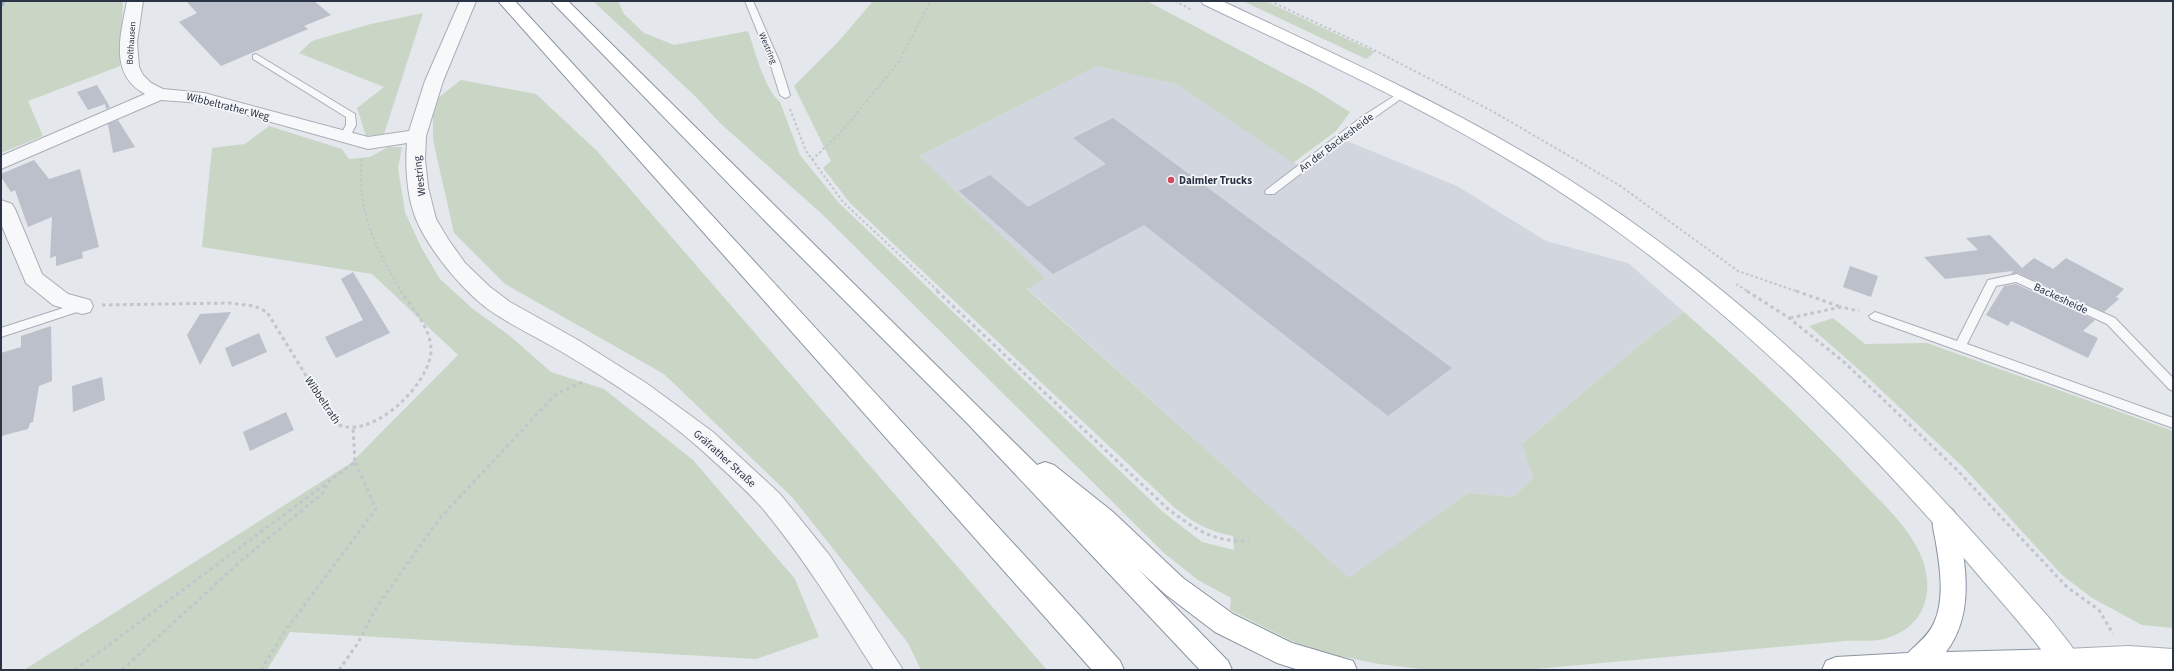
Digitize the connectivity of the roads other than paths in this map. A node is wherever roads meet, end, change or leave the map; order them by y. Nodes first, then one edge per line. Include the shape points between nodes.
1 (135, 1) edge
2 (468, 1) edge
3 (506, 1) edge
4 (559, 1) edge
5 (748, 1) edge
6 (1209, 1) edge
7 (256, 57) dead end
8 (159, 94) junction
9 (1402, 94) junction
10 (785, 95) road end
11 (417, 136) junction
12 (344, 138) junction
13 (1, 163) edge
14 (1270, 192) dead end
15 (1, 207) edge
16 (82, 306) joint
17 (502, 308) joint
18 (1875, 316) road end
19 (1, 333) edge
20 (1960, 347) junction
21 (2173, 386) edge
22 (976, 417) junction
23 (2173, 423) edge
24 (1944, 517) junction
25 (2173, 662) edge
26 (1914, 665) junction
27 (2069, 666) edge
28 (889, 670) edge
29 (1110, 670) edge
30 (1218, 670) edge
31 (1343, 670) edge
32 (1836, 670) edge

1 - 8 street, Bolthausen via 128,54 129,70 147,89
2 - 11 street, Westring via 434,81
3 - 29 main road
4 - 22 main road
5 - 10 lane, Westring via 775,63
6 - 9 main road
7 - 12 lane via 351,116
8 - 12 street, Wibbeltrather Weg via 204,98
8 - 13 street, Wibbeltrather Weg
9 - 14 lane, An der Backesheide via 1366,118
9 - 24 main road via 1526,161 1645,240 1710,292 1859,427
11 - 12 street, Wibbeltrather Weg via 368,143
11 - 17 street, Westring via 415,159 426,219 458,268
15 - 16 street via 5,209 33,278 61,300
16 - 19 lane
17 - 28 street, Gräfrather Straße via 570,346 638,389 705,439 771,501 821,564
18 - 20 lane
20 - 21 lane, Backesheide via 1992,283 2017,278 2110,321
20 - 23 lane
22 - 30 main road
22 - 31 main road via 1104,520 1174,586 1224,623 1288,654
24 - 26 main road via 1954,579 1949,624 1939,641
24 - 27 main road via 2031,617
25 - 27 main road via 2128,660
26 - 27 main road
26 - 32 main road

